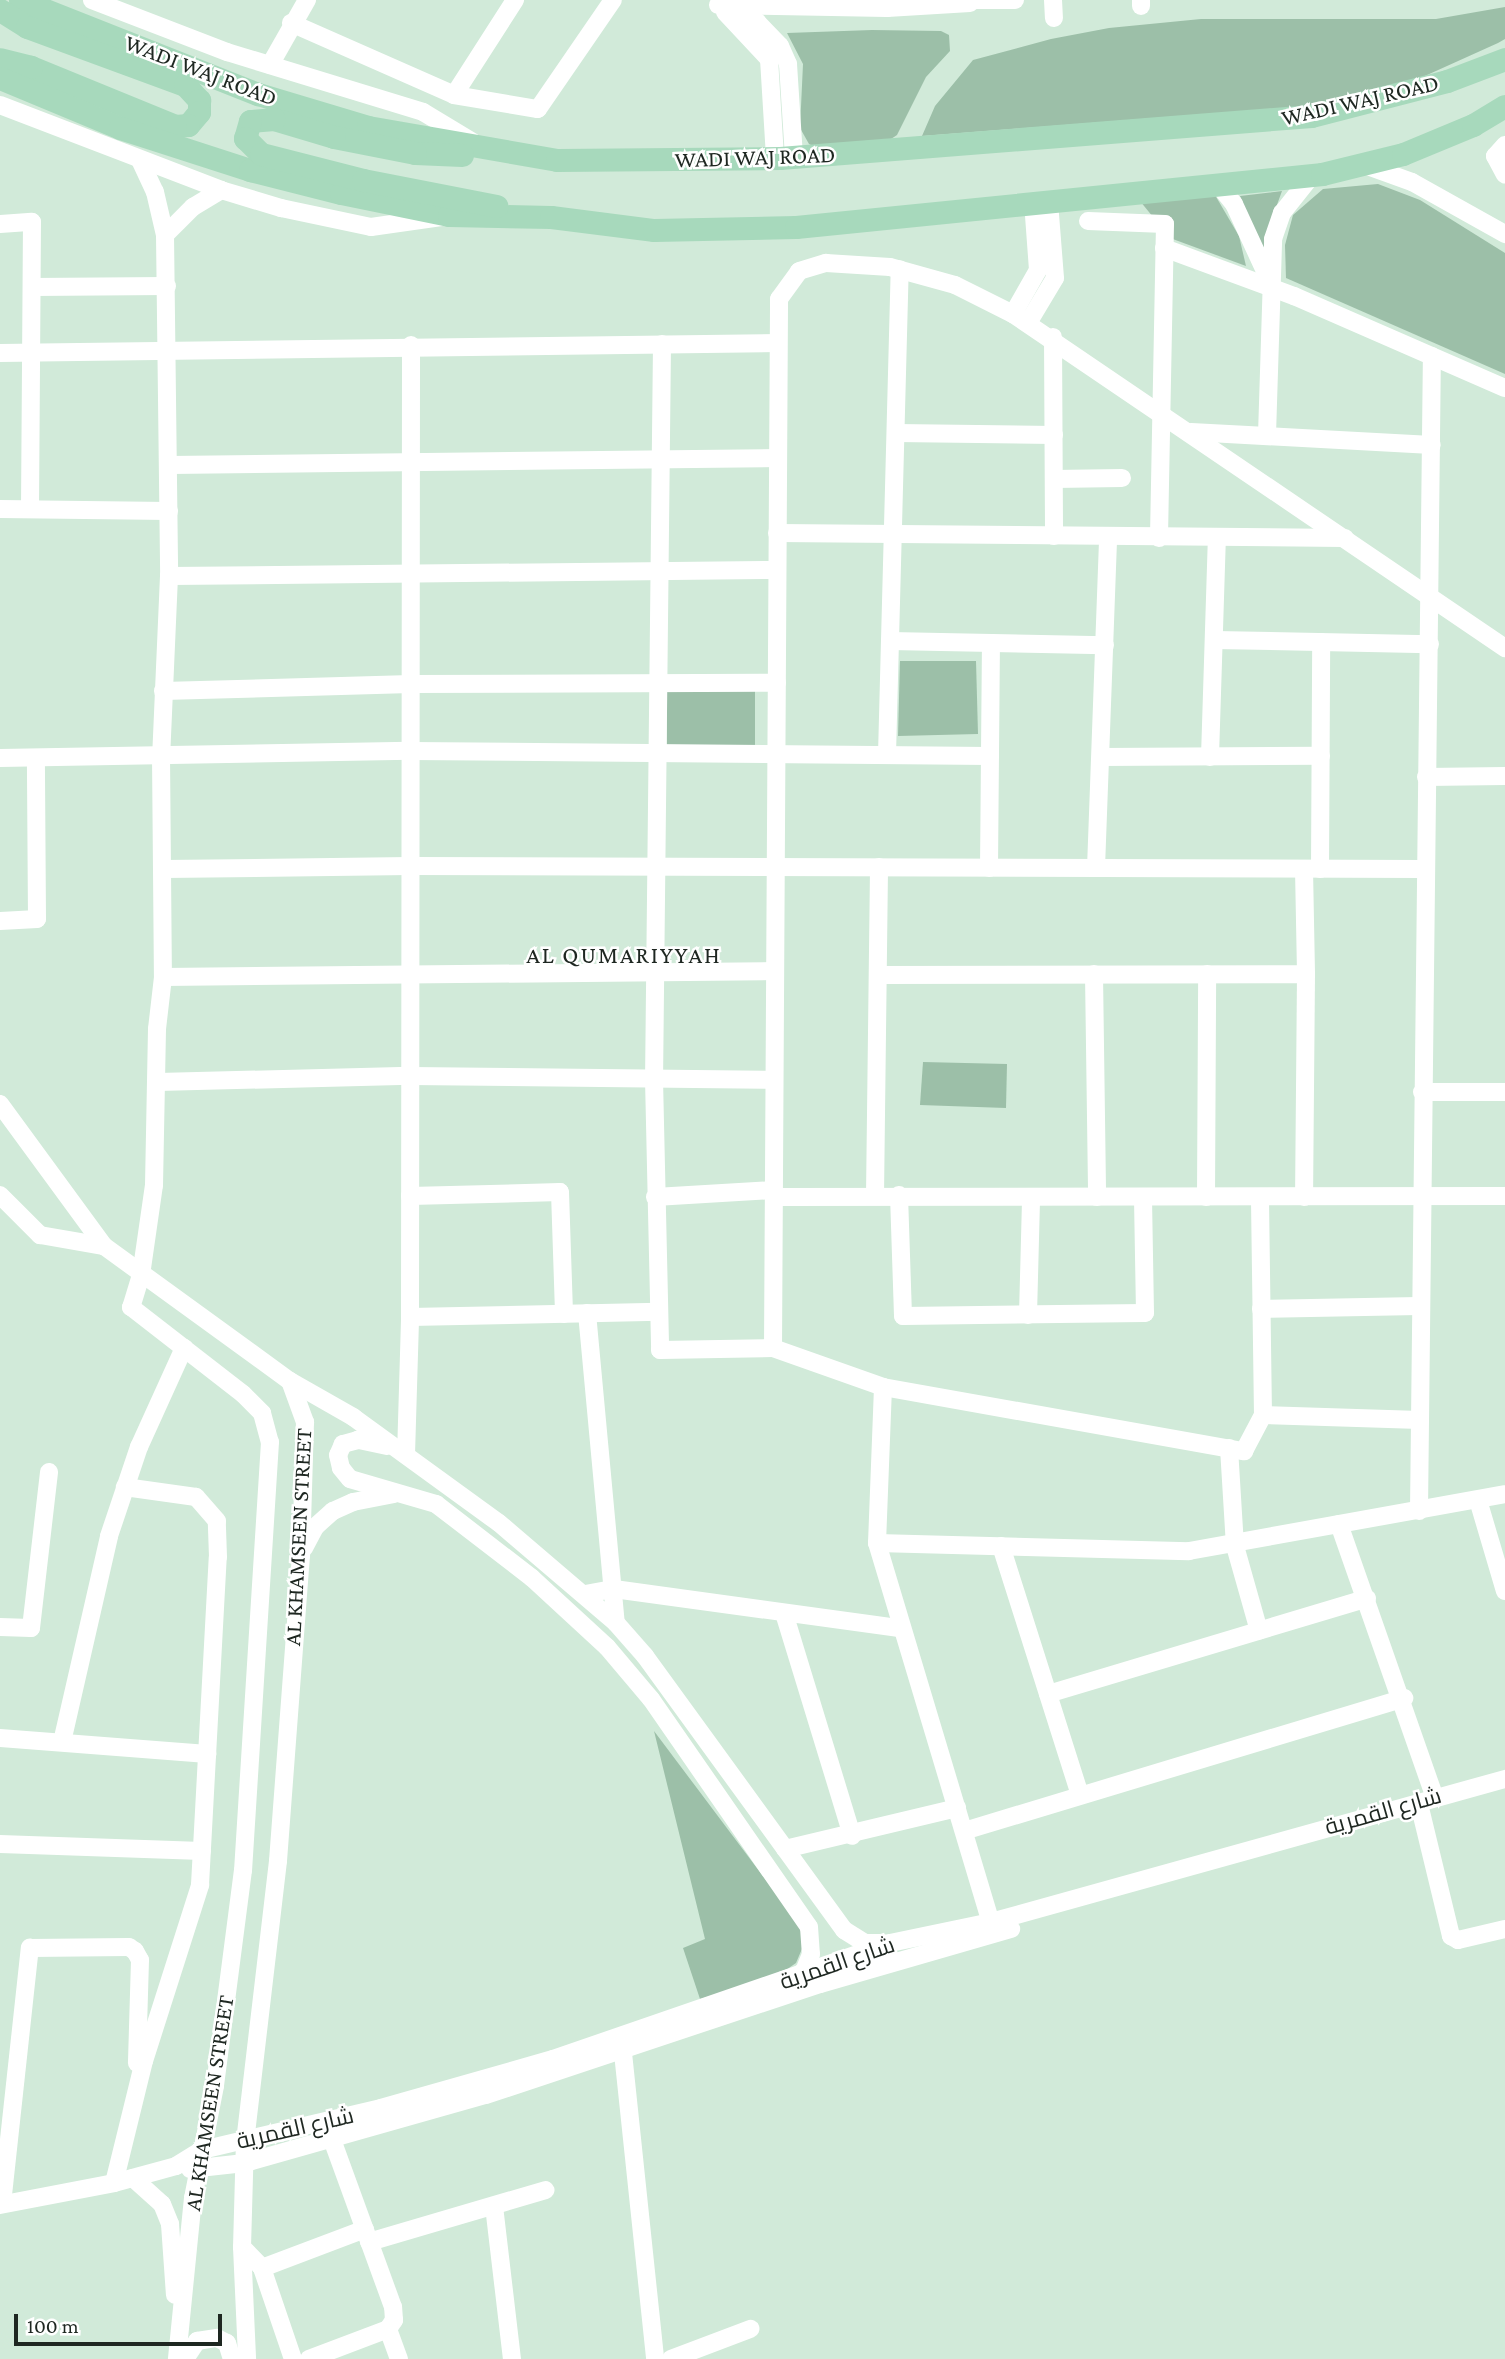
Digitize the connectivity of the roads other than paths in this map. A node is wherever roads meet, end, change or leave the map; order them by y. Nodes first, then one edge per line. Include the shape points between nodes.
1 (20, 0) edge
2 (92, 0) edge
3 (307, 0) edge
4 (515, 0) edge
5 (613, 0) edge
6 (1015, 0) edge
7 (716, 2) edge
8 (970, 2) edge
9 (887, 4) edge
10 (0, 10) edge
11 (291, 23) junction
12 (1505, 59) edge
13 (0, 60) edge
14 (270, 65) junction
15 (0, 78) edge
16 (454, 94) junction
17 (0, 105) edge
18 (1505, 106) edge
19 (0, 113) edge
20 (480, 145) junction
21 (1505, 145) edge
22 (784, 158) junction
23 (140, 160) junction
24 (556, 160) junction
25 (1362, 164) junction
26 (1312, 174) junction
27 (1505, 175) edge
28 (1217, 183) junction
29 (221, 190) junction
30 (1041, 201) junction
31 (449, 215) junction
32 (551, 217) junction
33 (1088, 221) dead end
34 (0, 224) edge
35 (165, 234) junction
36 (1505, 234) edge
37 (1164, 248) junction
38 (900, 269) junction
39 (167, 286) junction
40 (32, 287) junction
41 (1273, 288) junction
42 (1021, 318) junction
43 (1053, 337) junction
44 (778, 343) junction
45 (662, 344) junction
46 (411, 345) junction
47 (169, 350) junction
48 (31, 352) junction
49 (0, 353) edge
50 (1432, 356) junction
51 (1505, 388) edge
52 (1160, 411) junction
53 (1190, 432) junction
54 (895, 433) junction
55 (1054, 435) junction
56 (1267, 435) junction
57 (1432, 445) junction
58 (778, 458) junction
59 (660, 460) junction
60 (411, 462) junction
61 (170, 465) junction
62 (1122, 478) dead end
63 (1054, 479) junction
64 (0, 509) edge
65 (30, 509) junction
66 (169, 512) junction
67 (777, 533) junction
68 (893, 534) junction
69 (1054, 536) junction
70 (1108, 537) junction
71 (1159, 538) junction
72 (1217, 538) junction
73 (1345, 538) junction
74 (777, 570) junction
75 (659, 571) junction
76 (411, 573) junction
77 (169, 576) junction
78 (1431, 597) junction
79 (1214, 640) junction
80 (890, 641) junction
81 (1321, 642) junction
82 (991, 643) junction
83 (1430, 644) junction
84 (1105, 645) junction
85 (1505, 648) edge
86 (658, 682) junction
87 (776, 683) junction
88 (411, 684) junction
89 (163, 691) junction
90 (410, 751) junction
91 (657, 752) junction
92 (887, 755) junction
93 (990, 755) junction
94 (161, 756) junction
95 (1321, 756) junction
96 (776, 757) junction
97 (1101, 757) junction
98 (1210, 757) junction
99 (0, 758) edge
100 (36, 758) junction
101 (1505, 776) edge
102 (1426, 777) junction
103 (410, 866) junction
104 (655, 867) junction
105 (775, 867) junction
106 (879, 867) junction
107 (989, 868) junction
108 (1096, 868) junction
109 (164, 869) junction
110 (1312, 869) junction
111 (1424, 869) junction
112 (0, 921) edge
113 (654, 971) junction
114 (775, 971) junction
115 (410, 972) junction
116 (1094, 974) junction
117 (1207, 974) junction
118 (1306, 974) junction
119 (879, 975) junction
120 (163, 977) junction
121 (410, 1076) junction
122 (654, 1079) junction
123 (774, 1080) junction
124 (158, 1082) junction
125 (1422, 1092) junction
126 (1505, 1092) edge
127 (0, 1104) edge
128 (774, 1194) junction
129 (0, 1195) edge
130 (899, 1195) junction
131 (410, 1196) junction
132 (875, 1196) junction
133 (1260, 1196) junction
134 (1422, 1196) junction
135 (1505, 1196) edge
136 (1031, 1197) junction
137 (1097, 1197) junction
138 (1143, 1197) junction
139 (1206, 1197) junction
140 (1304, 1197) junction
141 (655, 1198) junction
142 (104, 1246) junction
143 (141, 1275) junction
144 (1419, 1306) junction
145 (1261, 1309) junction
146 (659, 1312) junction
147 (587, 1313) junction
148 (564, 1314) junction
149 (1028, 1315) junction
150 (410, 1317) junction
151 (184, 1348) junction
152 (772, 1348) junction
153 (290, 1381) junction
154 (883, 1387) junction
155 (1263, 1415) junction
156 (1420, 1420) junction
157 (1229, 1448) junction
158 (406, 1455) junction
159 (49, 1472) dead end
160 (125, 1488) junction
161 (407, 1492) junction
162 (1505, 1494) edge
163 (1478, 1500) junction
164 (1419, 1511) junction
165 (1339, 1524) junction
166 (877, 1543) junction
167 (1001, 1546) junction
168 (1235, 1546) junction
169 (301, 1555) junction
170 (614, 1589) junction
171 (1505, 1591) edge
172 (584, 1594) junction
173 (1367, 1598) junction
174 (785, 1614) junction
175 (616, 1623) junction
176 (0, 1627) edge
177 (899, 1628) junction
178 (1259, 1631) junction
179 (1048, 1694) junction
180 (1404, 1698) junction
181 (0, 1738) edge
182 (62, 1742) junction
183 (207, 1754) junction
184 (1505, 1779) edge
185 (1505, 1790) edge
186 (1080, 1795) junction
187 (1434, 1796) junction
188 (957, 1808) junction
189 (1421, 1812) junction
190 (964, 1831) junction
191 (852, 1836) junction
192 (0, 1844) edge
193 (785, 1849) junction
194 (202, 1851) junction
195 (991, 1922) junction
196 (1505, 1929) edge
197 (890, 1943) junction
198 (792, 1979) junction
199 (622, 2053) junction
200 (137, 2091) junction
201 (332, 2139) junction
202 (245, 2140) junction
203 (202, 2150) junction
204 (245, 2163) junction
205 (176, 2166) junction
206 (199, 2171) junction
207 (132, 2178) junction
208 (114, 2183) junction
209 (547, 2190) dead end
210 (1, 2204) edge
211 (494, 2206) junction
212 (367, 2235) junction
213 (242, 2247) junction
214 (262, 2267) junction
215 (388, 2329) junction
216 (750, 2329) dead end
217 (180, 2354) edge
218 (511, 2358) edge
219 (232, 2359) edge
220 (247, 2359) edge
221 (293, 2359) edge
222 (309, 2359) edge
223 (399, 2359) edge
224 (654, 2359) edge
225 (671, 2359) edge

1 - 20 main road, WADI WAJ ROAD via 258,94 368,127
2 - 14 street
3 - 11 street
4 - 16 street
5 - 16 street via 538,109
6 - 8 street
7 - 9 street
7 - 22 street via 757,22 780,46 788,64
8 - 9 street
10 - 13 main road via 27,27 185,85 199,100 199,112 188,125 175,126 31,67
11 - 14 street
11 - 16 street
12 - 22 main road, WADI WAJ ROAD via 1447,81 1311,116
14 - 20 street via 422,112
15 - 31 main road via 102,122 250,170
17 - 19 street
17 - 23 street
18 - 25 main road via 1473,125 1403,154
20 - 24 main road, WADI WAJ ROAD
21 - 27 street via 1494,156
22 - 24 main road, WADI WAJ ROAD
23 - 29 street
23 - 35 street via 155,192
24 - 32 main road via 415,153 274,119 250,121 245,138 261,154 363,180
25 - 26 main road
25 - 36 street via 1412,182
26 - 28 main road
26 - 41 street via 1296,192 1278,226
28 - 30 main road
28 - 41 street via 1234,204
29 - 31 street via 371,228
29 - 35 street via 192,207
30 - 32 main road via 796,227 654,230
30 - 42 street via 1038,270
31 - 32 main road
33 - 37 street via 1165,224
34 - 40 street via 32,222
35 - 39 street
37 - 41 street
37 - 52 street
38 - 42 street via 955,285
38 - 44 street via 826,263 799,271 779,299
38 - 54 street
39 - 40 street
39 - 47 street
40 - 48 street
41 - 50 street
41 - 56 street
42 - 43 street
43 - 52 street
43 - 55 street
44 - 45 street
44 - 58 street
45 - 46 street
45 - 59 street
46 - 47 street
46 - 60 street
47 - 48 street
47 - 61 street
48 - 49 street
48 - 65 street
50 - 51 street
50 - 57 street
52 - 53 street
52 - 71 street
53 - 56 street
53 - 73 street
54 - 55 street
54 - 68 street
55 - 63 street
56 - 57 street
57 - 78 street
58 - 59 street
58 - 67 street
59 - 60 street
59 - 75 street
60 - 61 street
60 - 76 street
61 - 66 street
62 - 63 street
63 - 69 street
64 - 65 street
65 - 66 street
66 - 77 street
67 - 68 street
67 - 74 street
68 - 69 street
68 - 80 street
69 - 70 street
70 - 71 street
70 - 84 street
71 - 72 street
72 - 73 street
72 - 79 street
73 - 78 street
74 - 75 street
74 - 87 street
75 - 76 street
75 - 86 street
76 - 77 street
76 - 88 street
77 - 89 street
78 - 83 street
78 - 85 street
79 - 81 street
79 - 98 street
80 - 82 street
80 - 92 street
81 - 83 street
81 - 95 street
82 - 84 street
82 - 93 street
83 - 102 street
84 - 97 street
86 - 87 street
86 - 88 street
86 - 91 street
87 - 96 street
88 - 89 street
88 - 90 street
89 - 94 street
90 - 91 street
90 - 94 street
90 - 103 street
91 - 96 street
91 - 104 street
92 - 93 street
92 - 96 street
93 - 107 street
94 - 100 street
94 - 109 street
95 - 98 street
95 - 110 street
96 - 105 street
97 - 98 street
97 - 108 street
99 - 100 street
100 - 112 street via 37,919
101 - 102 street
102 - 111 street
103 - 104 street
103 - 109 street
103 - 115 street
104 - 105 street
104 - 113 street
105 - 106 street
105 - 114 street
106 - 107 street
106 - 119 street
107 - 108 street
108 - 110 street
109 - 120 street
110 - 111 street
110 - 118 street
111 - 125 street
113 - 114 street
113 - 115 street
113 - 122 street
114 - 123 street
115 - 120 street
115 - 121 street
116 - 117 street
116 - 119 street
116 - 137 street
117 - 118 street
117 - 139 street
118 - 140 street
119 - 132 street
120 - 124 street via 157,1029
121 - 122 street
121 - 124 street
121 - 131 street
122 - 123 street
122 - 141 street
123 - 128 street
124 - 143 street via 154,1185
125 - 126 street
125 - 134 street
127 - 142 street
128 - 132 street
128 - 141 street
128 - 152 street
129 - 142 street via 40,1235
130 - 132 street
130 - 136 street
130 - 149 street via 903,1316
131 - 148 street via 560,1192
131 - 150 street
133 - 139 street
133 - 140 street
133 - 145 street
134 - 135 street
134 - 140 street
134 - 144 street
136 - 137 street
136 - 149 street
137 - 138 street
138 - 139 street
138 - 149 street via 1145,1313
141 - 146 street
142 - 143 street
143 - 151 street, AL KHAMSEEN STREET via 131,1307
143 - 153 street
144 - 145 street
144 - 156 street
145 - 155 street
146 - 147 street
146 - 152 street via 660,1350
147 - 148 street
147 - 170 street
148 - 150 street
150 - 158 street
151 - 160 street
151 - 203 street, AL KHAMSEEN STREET via 262,1413 270,1442 243,1870
152 - 154 street
153 - 158 street
153 - 169 street, AL KHAMSEEN STREET via 300,1403 307,1443
154 - 157 street
154 - 166 street
155 - 156 street
155 - 157 street via 1244,1451
156 - 164 street
157 - 168 street
158 - 161 street via 380,1443 358,1440 343,1444 338,1455 350,1479
158 - 172 street via 499,1523
159 - 176 street via 31,1628
160 - 182 street via 109,1536
160 - 183 street via 196,1497 217,1521
161 - 169 street via 353,1502 333,1511 315,1527
161 - 198 street via 436,1504 532,1578 607,1647 651,1699 809,1927 811,1954 804,1971
162 - 163 street
163 - 164 street
163 - 171 street
164 - 165 street
165 - 168 street
165 - 173 street
166 - 167 street
166 - 177 street
167 - 168 street via 1189,1551
167 - 179 street
168 - 178 street
169 - 202 street, AL KHAMSEEN STREET via 278,1861
170 - 172 street
170 - 174 street
170 - 175 street
172 - 175 street
173 - 178 street
173 - 180 street
174 - 177 street
174 - 191 street
175 - 193 street
177 - 188 street
178 - 179 street
179 - 186 street
180 - 186 street
180 - 187 street
181 - 182 street
182 - 183 street
183 - 194 street
184 - 187 street, شارع القمرية
185 - 189 street
186 - 190 street
187 - 195 street, شارع القمرية
188 - 190 street
188 - 191 street
189 - 196 street via 1451,1936 1458,1940
189 - 199 street via 913,1956
190 - 195 street
191 - 193 street
192 - 194 street
193 - 197 street via 844,1930 865,1943
194 - 200 street via 189,1931
195 - 197 street, شارع القمرية
197 - 198 street, شارع القمرية
198 - 202 street, شارع القمرية via 553,2059
199 - 201 street
199 - 224 street
200 - 208 street
200 - 210 street via 140,1960 135,1951 129,1947 30,1948
201 - 204 street
201 - 212 street
202 - 203 street, شارع القمرية
202 - 204 street, AL KHAMSEEN STREET
203 - 205 street, شارع القمرية
203 - 206 street, AL KHAMSEEN STREET
204 - 206 street
204 - 213 street, AL KHAMSEEN STREET
205 - 206 street, شارع القمرية
205 - 207 street, شارع القمرية
206 - 217 street, AL KHAMSEEN STREET
207 - 208 street, شارع القمرية
207 - 217 street via 162,2204 170,2224
208 - 210 street, شارع القمرية
209 - 211 street
211 - 212 street
211 - 218 street
212 - 214 street
212 - 215 street via 393,2307
213 - 214 street
213 - 220 street, AL KHAMSEEN STREET
214 - 221 street
215 - 222 street
215 - 223 street
216 - 225 street
217 - 219 street via 197,2341 218,2338 227,2343

